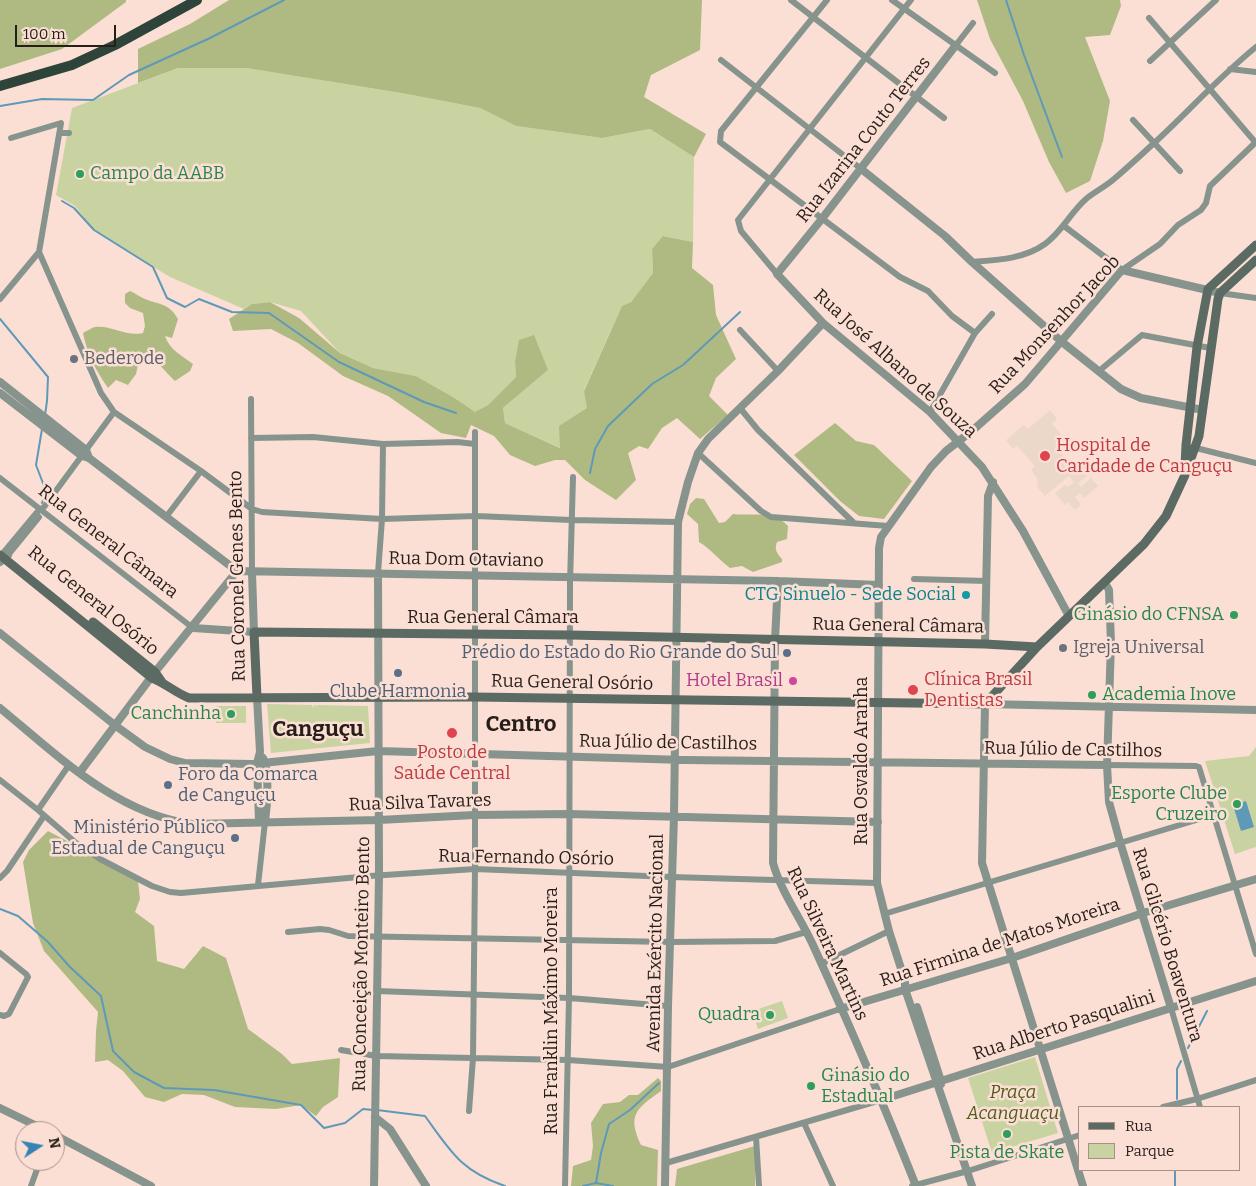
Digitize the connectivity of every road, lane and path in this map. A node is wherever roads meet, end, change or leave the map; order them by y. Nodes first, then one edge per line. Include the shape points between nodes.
1 (197, 0) edge
2 (790, 0) edge
3 (827, 0) edge
4 (892, 0) edge
5 (911, 0) edge
6 (1216, 0) edge
7 (905, 8) junction
8 (812, 18) junction
9 (1149, 18) dead end
10 (973, 23) dead end
11 (1170, 44) junction
12 (956, 45) junction
13 (1256, 47) edge
14 (865, 59) junction
15 (721, 60) dead end
16 (1150, 61) dead end
17 (1230, 69) junction
18 (1256, 72) edge
19 (995, 73) dead end
20 (0, 86) edge
21 (757, 88) junction
22 (1210, 89) junction
23 (917, 97) junction
24 (944, 118) dead end
25 (1133, 120) dead end
26 (809, 128) junction
27 (60, 133) junction
28 (68, 134) dead end
29 (11, 138) dead end
30 (1155, 142) junction
31 (1256, 143) edge
32 (860, 168) junction
33 (1180, 171) dead end
34 (769, 180) junction
35 (821, 220) junction
36 (1064, 226) junction
37 (1256, 245) edge
38 (39, 252) junction
39 (1241, 259) junction
40 (972, 262) junction
41 (1253, 263) edge
42 (1122, 270) junction
43 (777, 274) junction
44 (1208, 289) junction
45 (1220, 293) junction
46 (1256, 298) edge
47 (0, 299) edge
48 (992, 314) dead end
49 (823, 323) junction
50 (740, 330) dead end
51 (975, 333) junction
52 (1062, 342) junction
53 (1197, 347) junction
54 (1210, 348) junction
55 (778, 371) junction
56 (1099, 371) junction
57 (0, 382) edge
58 (0, 393) edge
59 (12, 397) junction
60 (251, 399) dead end
61 (740, 408) junction
62 (1191, 408) junction
63 (1203, 410) junction
64 (114, 412) junction
65 (930, 412) junction
66 (475, 432) dead end
67 (251, 438) junction
68 (959, 441) junction
69 (383, 444) junction
70 (475, 444) junction
71 (1186, 445) junction
72 (1196, 449) junction
73 (698, 453) junction
74 (86, 455) junction
75 (1256, 463) edge
76 (200, 471) junction
77 (1185, 475) junction
78 (573, 476) dead end
79 (0, 478) edge
80 (993, 482) junction
81 (252, 509) junction
82 (42, 510) junction
83 (476, 516) junction
84 (166, 517) junction
85 (382, 519) junction
86 (572, 520) junction
87 (678, 522) junction
88 (853, 522) junction
89 (888, 526) junction
90 (881, 537) joint
91 (2, 556) edge
92 (237, 571) junction
93 (252, 572) junction
94 (378, 573) junction
95 (474, 575) junction
96 (570, 577) junction
97 (914, 579) dead end
98 (677, 580) junction
99 (778, 581) junction
100 (987, 581) junction
101 (1105, 583) junction
102 (879, 585) junction
103 (1069, 616) junction
104 (192, 628) junction
105 (254, 632) junction
106 (0, 633) edge
107 (378, 633) junction
108 (475, 634) junction
109 (570, 634) junction
110 (676, 637) junction
111 (774, 640) junction
112 (878, 643) junction
113 (985, 644) junction
114 (1037, 647) junction
115 (154, 675) junction
116 (474, 697) junction
117 (257, 698) junction
118 (377, 698) junction
119 (570, 699) junction
120 (676, 701) junction
121 (774, 702) junction
122 (877, 703) junction
123 (985, 704) junction
124 (1108, 707) junction
125 (0, 708) edge
126 (1256, 710) edge
127 (116, 726) junction
128 (378, 751) junction
129 (474, 754) junction
130 (571, 757) junction
131 (674, 760) junction
132 (774, 760) junction
133 (878, 762) junction
134 (261, 763) junction
135 (984, 764) junction
136 (69, 765) junction
137 (1107, 765) junction
138 (80, 772) junction
139 (0, 780) edge
140 (258, 790) junction
141 (267, 790) junction
142 (38, 810) junction
143 (569, 814) junction
144 (474, 815) junction
145 (1213, 815) junction
146 (44, 816) junction
147 (674, 816) junction
148 (379, 820) junction
149 (773, 820) junction
150 (262, 822) junction
151 (878, 822) junction
152 (1120, 842) junction
153 (0, 865) edge
154 (475, 869) junction
155 (7, 871) junction
156 (568, 872) junction
157 (379, 875) junction
158 (671, 877) junction
159 (0, 878) edge
160 (1256, 879) edge
161 (779, 880) junction
162 (877, 883) junction
163 (988, 884) junction
164 (258, 885) junction
165 (1235, 885) junction
166 (1143, 913) junction
167 (884, 914) junction
168 (889, 931) junction
169 (288, 932) dead end
170 (806, 932) junction
171 (378, 937) junction
172 (473, 938) junction
173 (568, 941) junction
174 (670, 942) junction
175 (0, 953) edge
176 (1256, 954) edge
177 (1012, 958) junction
178 (821, 964) junction
179 (1256, 981) edge
180 (907, 986) junction
181 (377, 991) junction
182 (474, 994) junction
183 (569, 998) junction
184 (668, 1006) junction
185 (1171, 1008) junction
186 (840, 1009) junction
187 (0, 1015) edge
188 (1041, 1049) junction
189 (341, 1050) dead end
190 (376, 1056) junction
191 (473, 1058) junction
192 (568, 1060) junction
193 (668, 1067) junction
194 (1256, 1080) edge
195 (939, 1084) junction
196 (1197, 1099) junction
197 (881, 1100) junction
198 (1167, 1106) edge
199 (1200, 1106) edge
200 (0, 1108) edge
201 (469, 1111) dead end
202 (375, 1115) junction
203 (27, 1121) edge
204 (804, 1123) junction
205 (1078, 1136) edge
206 (756, 1137) junction
207 (1068, 1139) junction
208 (65, 1140) edge
209 (666, 1163) junction
210 (1078, 1170) edge
211 (36, 1171) edge
212 (968, 1171) junction
213 (1078, 1171) edge
214 (30, 1186) edge
215 (152, 1186) edge
216 (374, 1186) edge
217 (426, 1186) edge
218 (565, 1186) edge
219 (665, 1186) edge
220 (759, 1186) edge
221 (833, 1186) edge
222 (914, 1186) edge
223 (972, 1186) edge
224 (1083, 1186) edge

1 - 20 highway via 72,65
2 - 8 street
3 - 8 street
4 - 7 street
5 - 7 street
6 - 11 street
7 - 12 street
7 - 14 street
8 - 14 street
8 - 21 street
9 - 11 street
10 - 12 street, Rua Izarina Couto Terres
11 - 16 street
11 - 22 street
12 - 19 street
12 - 23 street, Rua Izarina Couto Terres
13 - 17 street
14 - 23 street
14 - 26 street
15 - 21 street
17 - 18 street
17 - 22 street
21 - 26 street
21 - 34 street via 719,137 720,142
22 - 30 street
22 - 31 street
23 - 24 street
23 - 32 street, Rua Izarina Couto Terres
25 - 30 street
26 - 32 street
26 - 34 street
27 - 28 street
27 - 29 street via 60,122
27 - 38 street
30 - 33 street
30 - 36 street via 1112,181 1086,198
31 - 42 street, Rua Monsenhor Jacob via 1210,186 1201,210
32 - 35 street, Rua Izarina Couto Terres
32 - 40 street via 945,236
34 - 35 street
34 - 43 street, Rua José Albano de Souza via 738,220 741,232
35 - 43 street, Rua Izarina Couto Terres
35 - 51 street via 900,277 928,291 952,316
36 - 40 street via 1044,245 1023,255
36 - 42 street
37 - 39 main road
38 - 47 street
38 - 64 street via 101,393
39 - 41 main road
39 - 44 main road
40 - 52 street
41 - 45 main road
42 - 44 street
42 - 52 street, Rua Monsenhor Jacob
43 - 49 street, Rua José Albano de Souza
44 - 45 street
44 - 53 main road
45 - 46 street
45 - 54 main road
48 - 51 street
49 - 55 street, Avenida Exército Nacional
49 - 65 street, Rua José Albano de Souza
50 - 55 street
51 - 65 street
52 - 56 street
52 - 68 street, Rua Monsenhor Jacob via 1025,384
53 - 54 street
53 - 56 street via 1142,335
53 - 62 main road
54 - 63 main road
55 - 61 street, Avenida Exército Nacional
56 - 62 street via 1132,395
57 - 59 street
58 - 59 street
59 - 74 street
60 - 67 street, Rua Coronel Genes Bento
61 - 73 street, Avenida Exército Nacional
61 - 88 street via 758,430
62 - 63 street
62 - 71 main road
63 - 72 main road
64 - 74 street
64 - 76 street
65 - 68 street, Rua José Albano de Souza
66 - 70 street
67 - 69 street via 313,437
67 - 81 street, Rua Coronel Genes Bento
68 - 80 street, Rua José Albano de Souza
68 - 89 street, Rua Monsenhor Jacob via 931,467
69 - 70 street
69 - 85 street, Rua Conceição Monteiro Bento
70 - 83 street
71 - 72 street
71 - 77 main road
72 - 75 street
72 - 77 main road
73 - 87 street, Avenida Exército Nacional
73 - 88 street via 760,511 771,517
74 - 82 street
74 - 84 street
76 - 81 street
76 - 84 street
77 - 101 main road via 1166,516 1144,544
78 - 86 street, Rua Franklin Máximo Moreira
79 - 82 street, Rua General Câmara
80 - 100 street via 988,496
80 - 103 street, Rua José Albano de Souza
81 - 85 street
81 - 93 street, Rua Coronel Genes Bento
82 - 91 street
82 - 104 street, Rua General Câmara
83 - 85 street
83 - 86 street
83 - 95 street
84 - 92 street
85 - 94 street, Rua Conceição Monteiro Bento
86 - 87 street
86 - 96 street, Rua Franklin Máximo Moreira
87 - 98 street, Avenida Exército Nacional
88 - 89 street
89 - 90 street, Rua Monsenhor Jacob
90 - 102 street, Rua Osvaldo Aranha
91 - 115 main road, Rua General Osório
92 - 93 street, Rua Dom Otaviano
92 - 104 street
93 - 94 street, Rua Dom Otaviano
93 - 105 street, Rua Coronel Genes Bento
94 - 95 street, Rua Dom Otaviano
94 - 107 street, Rua Conceição Monteiro Bento
95 - 96 street, Rua Dom Otaviano
95 - 108 street
96 - 98 street, Rua Dom Otaviano
96 - 109 street, Rua Franklin Máximo Moreira
97 - 100 street
98 - 99 street, Rua Dom Otaviano
98 - 110 street, Avenida Exército Nacional
99 - 102 street, Rua Dom Otaviano
99 - 111 street, Rua Silveira Martins
100 - 113 street
101 - 103 main road
101 - 124 street, Rua Glicério Boaventura via 1109,590 1111,634
102 - 112 street, Rua Osvaldo Aranha
103 - 114 main road
104 - 105 street, Rua General Câmara
104 - 115 street
105 - 107 main road, Rua General Câmara
105 - 117 main road, Rua Coronel Genes Bento
106 - 127 street, Rua Júlio de Castilhos
107 - 108 main road, Rua General Câmara
107 - 118 street, Rua Conceição Monteiro Bento
108 - 109 main road, Rua General Câmara
108 - 116 street
109 - 110 main road, Rua General Câmara
109 - 119 street, Rua Franklin Máximo Moreira
110 - 111 main road, Rua General Câmara
110 - 120 street, Avenida Exército Nacional
111 - 112 main road, Rua General Câmara
111 - 121 street, Rua Silveira Martins
112 - 113 main road, Rua General Câmara
112 - 122 street, Rua Osvaldo Aranha
113 - 114 main road, Rua General Câmara
114 - 123 main road
115 - 117 main road, Rua General Osório via 189,698
115 - 127 street
116 - 118 main road, Rua General Osório
116 - 119 main road, Rua General Osório
116 - 129 street
117 - 118 main road, Rua General Osório
117 - 134 street, Rua Coronel Genes Bento
118 - 128 street, Rua Conceição Monteiro Bento
119 - 120 main road, Rua General Osório
119 - 130 street, Rua Franklin Máximo Moreira
120 - 121 main road, Rua General Osório
120 - 131 street, Avenida Exército Nacional
121 - 122 main road, Rua General Osório
121 - 132 street, Rua Silveira Martins
122 - 123 main road, Rua General Osório
122 - 133 street, Rua Osvaldo Aranha
123 - 124 street
123 - 135 street
124 - 126 street
124 - 137 street, Rua Glicério Boaventura
125 - 136 street, Rua Silva Tavares
127 - 134 street, Rua Júlio de Castilhos via 145,747 185,763
127 - 138 street
128 - 129 street, Rua Júlio de Castilhos
128 - 134 street, Rua Júlio de Castilhos
128 - 148 street, Rua Conceição Monteiro Bento
129 - 130 street, Rua Júlio de Castilhos
129 - 144 street
130 - 131 street, Rua Júlio de Castilhos
130 - 143 street, Rua Franklin Máximo Moreira
131 - 132 street, Rua Júlio de Castilhos
131 - 147 street, Avenida Exército Nacional
132 - 133 street, Rua Júlio de Castilhos
132 - 149 street, Rua Silveira Martins
133 - 135 street, Rua Júlio de Castilhos
133 - 151 street, Rua Osvaldo Aranha
134 - 140 street, Rua Coronel Genes Bento
134 - 141 street, Rua Coronel Genes Bento
135 - 137 street, Rua Júlio de Castilhos
135 - 163 street via 982,863
136 - 138 street, Rua Silva Tavares
136 - 142 street
137 - 145 street, Rua Júlio de Castilhos via 1196,766
137 - 152 street, Rua Glicério Boaventura via 1109,802
138 - 150 street, Rua Silva Tavares via 125,801 177,822
139 - 142 street, Rua Fernando Osório
140 - 141 street
140 - 150 street, Rua Coronel Genes Bento
141 - 150 street, Rua Coronel Genes Bento
142 - 146 street, Rua Fernando Osório
143 - 144 street, Rua Silva Tavares
143 - 147 street, Rua Silva Tavares
143 - 156 street, Rua Franklin Máximo Moreira
144 - 148 street, Rua Silva Tavares
144 - 154 street
145 - 152 street
145 - 165 street
146 - 155 street
146 - 164 street, Rua Fernando Osório via 100,859 170,892
147 - 149 street, Rua Silva Tavares
147 - 158 street, Avenida Exército Nacional
148 - 150 street, Rua Silva Tavares
148 - 157 street, Rua Conceição Monteiro Bento
149 - 151 street, Rua Silva Tavares
149 - 161 street, Rua Silveira Martins via 773,863
150 - 164 street, Rua Coronel Genes Bento
151 - 162 street, Rua Osvaldo Aranha
152 - 163 street
152 - 166 street, Rua Glicério Boaventura
153 - 155 street
154 - 156 street, Rua Fernando Osório
154 - 157 street, Rua Fernando Osório
154 - 172 street
155 - 159 street
156 - 158 street, Rua Fernando Osório
156 - 173 street, Rua Franklin Máximo Moreira
157 - 164 street, Rua Fernando Osório
157 - 171 street, Rua Conceição Monteiro Bento
158 - 161 street, Rua Fernando Osório
158 - 174 street, Avenida Exército Nacional
160 - 165 street, Rua Firmina de Matos Moreira
161 - 162 street, Rua Fernando Osório
161 - 170 street, Rua Silveira Martins
162 - 167 street, Rua Osvaldo Aranha
163 - 167 street
163 - 177 street
165 - 166 street, Rua Firmina de Matos Moreira
165 - 176 street
166 - 177 street, Rua Firmina de Matos Moreira
166 - 185 street, Rua Glicério Boaventura
167 - 168 street, Rua Osvaldo Aranha
168 - 178 street
168 - 180 street, Rua Osvaldo Aranha
169 - 171 street via 320,929 348,936
170 - 174 street via 775,940
170 - 178 street, Rua Silveira Martins
171 - 172 street
171 - 181 street, Rua Conceição Monteiro Bento
172 - 173 street
172 - 182 street
173 - 174 street
173 - 183 street, Rua Franklin Máximo Moreira
174 - 184 street, Avenida Exército Nacional
175 - 187 street via 28,977 9,1014
177 - 180 street, Rua Firmina de Matos Moreira
177 - 188 street
178 - 186 street, Rua Silveira Martins
179 - 185 street, Rua Alberto Pasqualini
180 - 186 street, Rua Firmina de Matos Moreira
180 - 195 street, Rua Osvaldo Aranha
181 - 182 street
181 - 190 street, Rua Conceição Monteiro Bento
182 - 183 street
182 - 191 street
183 - 184 street
183 - 192 street, Rua Franklin Máximo Moreira
184 - 193 street, Avenida Exército Nacional
185 - 188 street, Rua Alberto Pasqualini
185 - 196 street, Rua Glicério Boaventura
186 - 193 street, Rua Firmina de Matos Moreira
186 - 197 street, Rua Silveira Martins
188 - 195 street, Rua Alberto Pasqualini
188 - 207 street
189 - 190 street
190 - 191 street
190 - 202 street, Rua Conceição Monteiro Bento
191 - 192 street
191 - 201 street
192 - 193 street
192 - 218 street, Rua Franklin Máximo Moreira
193 - 209 street, Avenida Exército Nacional
194 - 196 street
195 - 197 street, Rua Alberto Pasqualini
195 - 212 street, Rua Osvaldo Aranha
196 - 198 street
196 - 199 street, Rua Glicério Boaventura
197 - 204 street
197 - 222 street, Rua Silveira Martins
200 - 203 street
202 - 216 street, Rua Conceição Monteiro Bento
202 - 217 street via 390,1129
204 - 206 street
204 - 221 street
205 - 207 street
206 - 209 street
206 - 220 street
207 - 210 street
207 - 212 street
208 - 215 street
209 - 219 street, Avenida Exército Nacional
211 - 214 street
212 - 222 street
212 - 223 street, Rua Osvaldo Aranha
213 - 224 street

